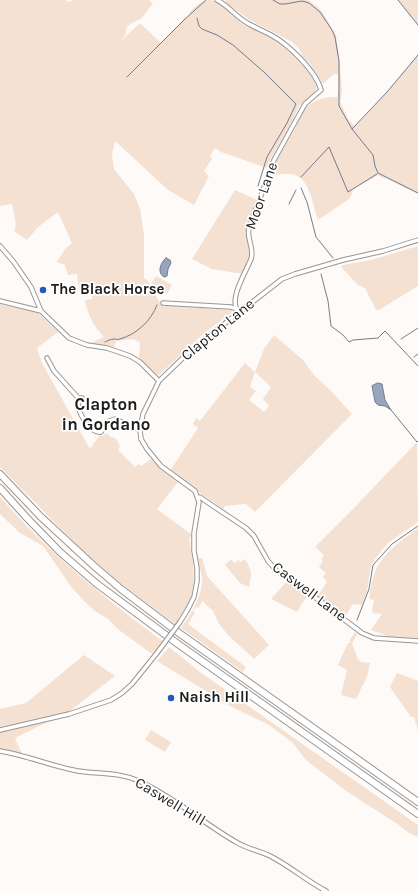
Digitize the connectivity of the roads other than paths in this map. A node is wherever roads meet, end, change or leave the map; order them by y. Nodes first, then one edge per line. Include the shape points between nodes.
1 (217, 0) edge
2 (418, 240) edge
3 (0, 246) edge
4 (0, 300) edge
5 (163, 303) dead end
6 (237, 310) junction
7 (41, 311) junction
8 (47, 358) dead end
9 (159, 381) junction
10 (140, 430) junction
11 (0, 474) edge
12 (0, 488) edge
13 (198, 498) junction
14 (418, 641) edge
15 (0, 730) edge
16 (0, 751) edge
17 (418, 802) edge
18 (418, 814) edge
19 (326, 891) edge

1 - 6 street, Moor Lane via 248,24 273,36 294,51 318,82 321,90 305,104 274,160 249,228 252,256 234,299
2 - 6 street, Clapton Lane via 282,279
3 - 7 street via 32,287
4 - 7 street
5 - 6 street via 231,306
6 - 9 street, Clapton Lane
7 - 9 street via 72,340 130,356
8 - 10 street via 54,371 81,399 78,410 96,432 101,432 109,421 116,419
9 - 10 street, Clapton Lane via 145,407
10 - 13 street via 143,443 157,462 195,491
11 - 17 highway via 46,522 121,589
12 - 18 highway via 60,552 97,584
13 - 14 street, Caswell Lane via 246,528 277,571 362,633 374,638
13 - 15 street, bridge via 194,533 197,568 194,597 180,622 132,684 112,700 69,714
16 - 19 street, Caswell Hill via 75,770 111,773 138,781 177,803 237,843 271,856

